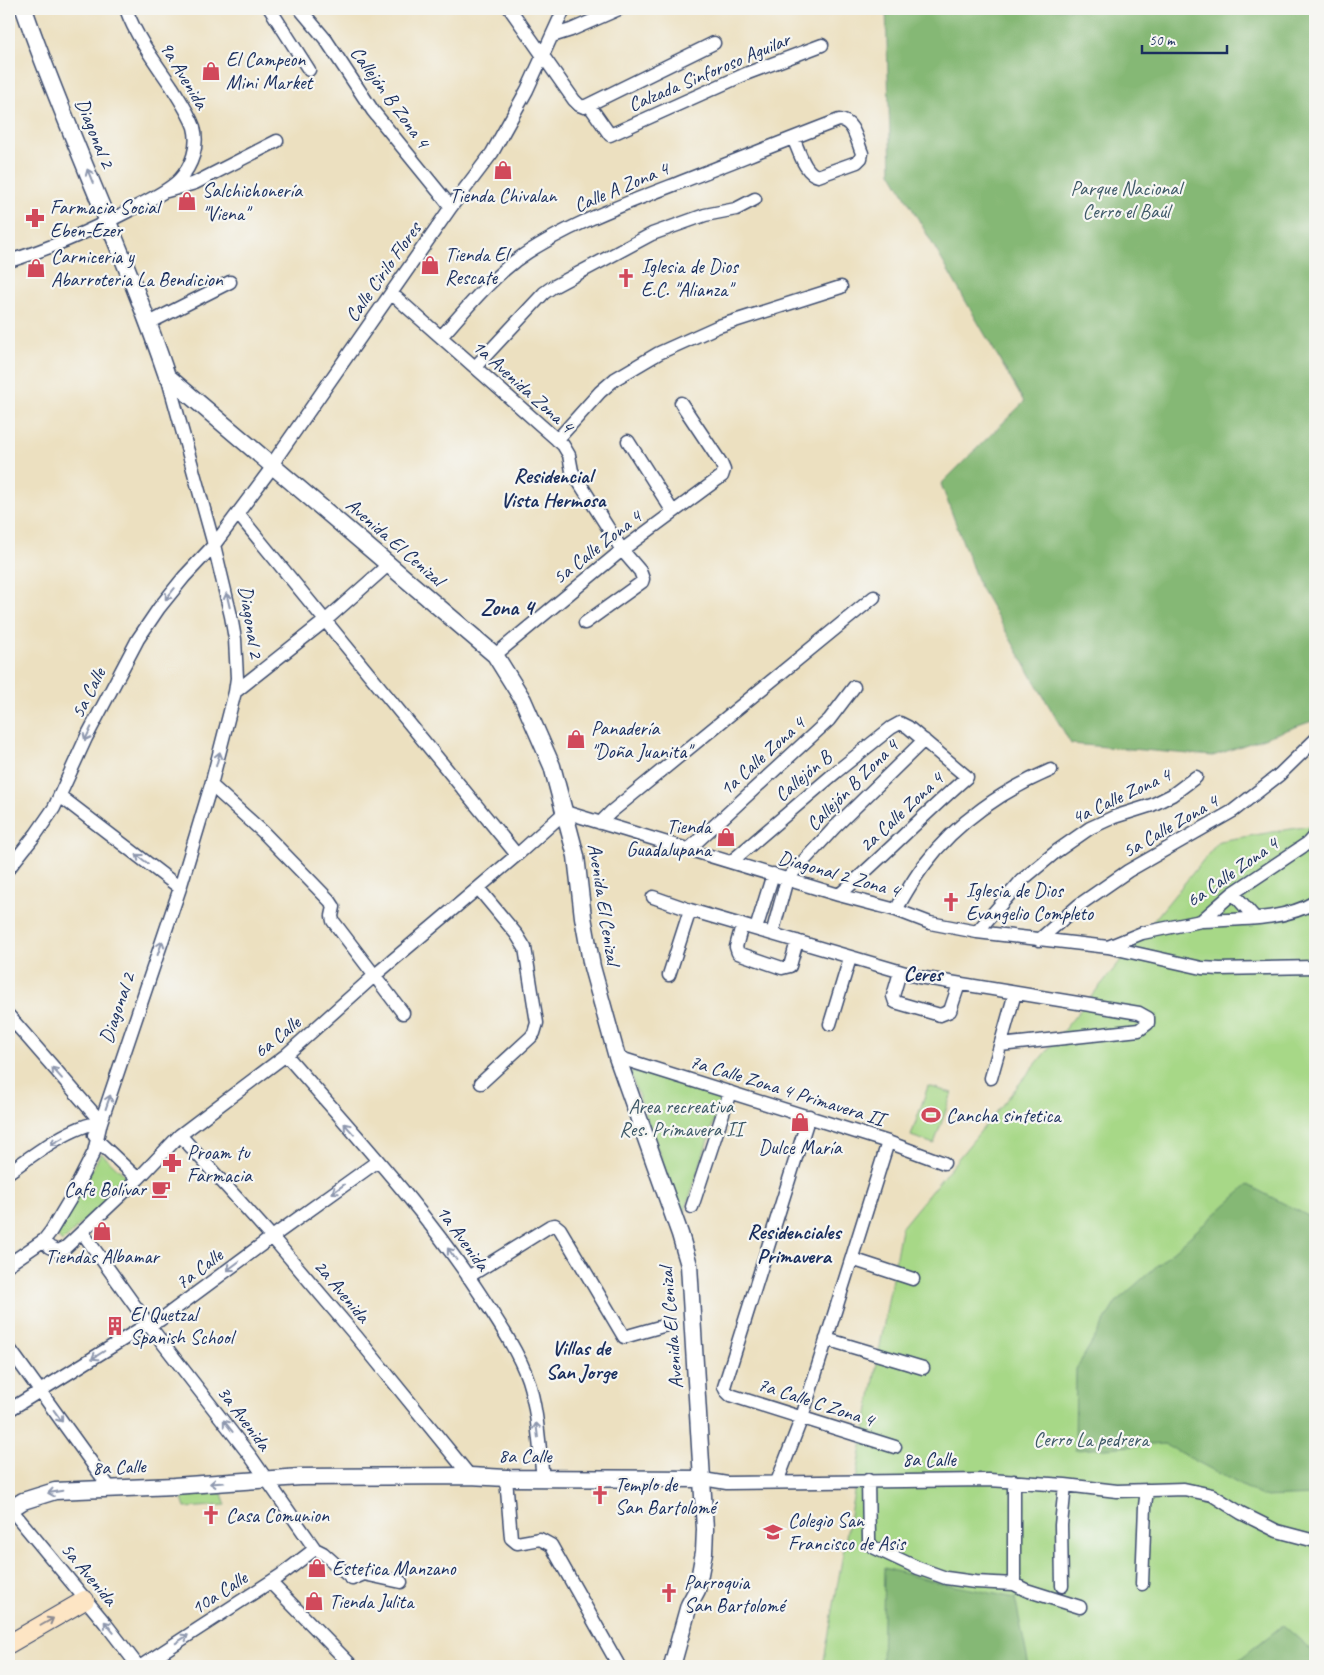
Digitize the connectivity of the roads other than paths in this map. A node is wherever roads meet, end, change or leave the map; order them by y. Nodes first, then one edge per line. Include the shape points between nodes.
1 (24, 9) edge
2 (126, 9) edge
3 (270, 9) edge
4 (300, 9) edge
5 (510, 9) edge
6 (564, 9) edge
7 (619, 9) edge
8 (552, 36) junction
9 (714, 43) dead end
10 (822, 45) dead end
11 (543, 56) junction
12 (309, 70) dead end
13 (586, 106) junction
14 (794, 138) junction
15 (277, 140) dead end
16 (165, 192) junction
17 (755, 199) dead end
18 (451, 207) junction
19 (108, 222) junction
20 (9, 261) edge
21 (230, 282) dead end
22 (841, 287) dead end
23 (391, 293) junction
24 (149, 323) junction
25 (440, 337) junction
26 (475, 367) junction
27 (167, 376) junction
28 (681, 403) dead end
29 (557, 440) junction
30 (628, 440) dead end
31 (273, 466) junction
32 (673, 512) junction
33 (238, 514) junction
34 (214, 545) junction
35 (622, 550) junction
36 (388, 565) junction
37 (874, 597) dead end
38 (326, 620) junction
39 (585, 624) dead end
40 (495, 655) junction
41 (854, 687) dead end
42 (235, 692) junction
43 (924, 740) junction
44 (1315, 740) edge
45 (1051, 770) dead end
46 (1196, 777) dead end
47 (211, 785) junction
48 (60, 796) junction
49 (565, 812) junction
50 (600, 824) junction
51 (1315, 835) edge
52 (689, 849) junction
53 (517, 855) junction
54 (732, 861) junction
55 (9, 868) edge
56 (772, 874) junction
57 (787, 879) junction
58 (180, 888) junction
59 (478, 888) junction
60 (1233, 892) junction
61 (838, 895) junction
62 (653, 897) dead end
63 (1315, 902) edge
64 (690, 910) junction
65 (896, 910) junction
66 (1255, 918) junction
67 (1201, 921) junction
68 (742, 925) junction
69 (756, 929) junction
70 (977, 932) junction
71 (772, 934) junction
72 (1039, 940) junction
73 (797, 941) junction
74 (1108, 947) junction
75 (850, 958) junction
76 (1315, 967) edge
77 (900, 972) junction
78 (669, 975) dead end
79 (374, 976) junction
80 (959, 984) junction
81 (1015, 993) junction
82 (403, 1013) dead end
83 (9, 1016) edge
84 (830, 1024) dead end
85 (1000, 1045) junction
86 (286, 1055) junction
87 (617, 1057) junction
88 (991, 1078) dead end
89 (481, 1083) dead end
90 (730, 1092) junction
91 (809, 1116) junction
92 (101, 1122) junction
93 (87, 1124) junction
94 (180, 1135) junction
95 (98, 1141) junction
96 (888, 1142) junction
97 (378, 1161) junction
98 (944, 1163) dead end
99 (9, 1171) edge
100 (138, 1179) junction
101 (692, 1207) dead end
102 (82, 1232) junction
103 (272, 1237) junction
104 (44, 1240) junction
105 (852, 1259) junction
106 (9, 1264) edge
107 (468, 1276) junction
108 (913, 1279) dead end
109 (148, 1324) junction
110 (670, 1324) dead end
111 (826, 1339) junction
112 (9, 1348) edge
113 (923, 1368) dead end
114 (40, 1391) junction
115 (9, 1410) edge
116 (802, 1418) junction
117 (895, 1447) dead end
118 (470, 1476) junction
119 (506, 1478) junction
120 (543, 1478) junction
121 (703, 1479) junction
122 (266, 1480) junction
123 (868, 1480) junction
124 (1014, 1481) junction
125 (777, 1482) junction
126 (1065, 1485) junction
127 (110, 1488) junction
128 (1147, 1490) junction
129 (9, 1508) edge
130 (1315, 1541) edge
131 (315, 1549) junction
132 (270, 1582) junction
133 (401, 1582) dead end
134 (1014, 1584) junction
135 (1142, 1584) dead end
136 (1062, 1586) dead end
137 (697, 1590) junction
138 (85, 1600) junction
139 (1080, 1607) dead end
140 (9, 1644) edge
141 (345, 1664) edge
142 (140, 1666) edge
143 (619, 1666) edge
144 (672, 1666) edge
145 (683, 1666) edge

19 -> 1 street, Diagonal 2
2 - 16 street, 9a Avenida via 194,128 196,147 190,164
3 - 12 street
4 - 18 street, Callejón B Zona 4 via 326,40 373,111
5 - 11 street
6 - 8 street, Calle Cirilo Flores
7 - 8 street
8 - 11 street, Calle Cirilo Flores
9 - 13 street, Calzada Sinforoso Aguilar
10 - 13 street, Calzada Sinforoso Aguilar via 748,73 610,135
11 - 13 street via 574,100
11 - 18 street, Calle Cirilo Flores via 492,153
14 - 14 street, Calle A Zona 4 via 839,120 851,126 862,153 857,162 813,175
14 - 25 street, Calle A Zona 4 via 636,199 533,249 499,274
15 - 16 street via 195,183
16 - 19 street, 9a Avenida
17 - 26 street via 736,209 705,215 652,234 551,288
18 - 23 street, Calle Cirilo Flores
19 - 20 street, 9a Avenida via 49,248
19 - 24 street, Diagonal 2
21 - 24 street
22 - 29 street via 719,326 659,353 615,379
23 - 25 street, 1a Avenida Zona 4
23 - 31 street, Calle Cirilo Flores
24 - 27 street, Diagonal 2
25 - 26 street, 1a Avenida Zona 4
26 - 29 street, 1a Avenida Zona 4
27 - 31 street, Avenida El Cenizal
27 - 34 street, Diagonal 2
28 - 32 street, 5a Calle Zona 4 via 721,462 724,473
29 - 35 street, 1a Avenida Zona 4 via 566,450 572,471
30 - 32 street
31 - 33 street, Calle Cirilo Flores
31 - 36 street, Avenida El Cenizal
32 - 35 street, 5a Calle Zona 4
33 - 34 street, Calle Cirilo Flores
33 - 38 street
42 -> 34 street, Diagonal 2 via 235,638
34 -> 48 street, 5a Calle via 169,596 138,639
35 - 39 street, 1a Avenida Zona 4 via 640,571 643,581
35 - 40 street, 5a Calle Zona 4
36 - 38 street
36 - 40 street, Avenida El Cenizal
37 - 50 street
38 - 42 street
38 - 53 street
40 - 49 street, Avenida El Cenizal via 523,700 552,766
41 - 52 street, 1a Calle Zona 4 via 829,720
47 -> 42 street, Diagonal 2
43 - 54 street, Callejón B via 900,723 891,728
43 - 57 street, Callejón B Zona 4
43 - 61 street, 2a Calle Zona 4 via 966,777
44 - 72 street, 5a Calle Zona 4 via 1280,775 1234,811 1128,871 1079,905
45 - 65 street via 1026,781 963,824 926,862
46 - 70 street, 4a Calle Zona 4 via 1152,805 1090,828 1057,851 1022,880
47 - 58 street, Diagonal 2
47 - 79 street via 263,832 330,901 334,907 333,921
48 - 55 street, 5a Calle
58 -> 48 street
49 - 50 street, Diagonal 2 Zona 4
49 - 53 street, 6a Calle
49 - 87 street, Avenida El Cenizal via 576,856 592,967
50 - 52 street, Diagonal 2 Zona 4
51 - 60 street, 6a Calle Zona 4 via 1308,843
52 - 54 street, Diagonal 2 Zona 4
53 - 59 street, 6a Calle
54 - 56 street, Diagonal 2 Zona 4
56 - 57 street, Diagonal 2 Zona 4
56 - 69 street
57 - 61 street, Diagonal 2 Zona 4
57 - 71 street
92 -> 58 street, Diagonal 2
59 - 79 street, 6a Calle
59 - 89 street via 517,934 524,948 538,1023 534,1033
60 - 66 street
60 - 67 street, 6a Calle Zona 4
61 - 65 street, Diagonal 2 Zona 4
62 - 64 street
63 - 66 street via 1303,910
64 - 68 street
64 - 78 street
65 - 70 street, Diagonal 2 Zona 4 via 930,923
66 - 67 street
67 - 74 street, 6a Calle Zona 4 via 1142,933
68 - 69 street
68 - 73 street via 736,947 738,954 774,966 790,966
69 - 71 street
70 - 72 street, Diagonal 2 Zona 4
71 - 73 street
72 - 74 street, Diagonal 2 Zona 4
73 - 75 street
74 - 76 street, Diagonal 2 Zona 4 via 1202,968
75 - 77 street
75 - 84 street
77 - 80 street
77 - 80 street via 893,996 895,1002 940,1015 950,1011
79 - 82 street
79 - 86 street, 6a Calle
80 - 81 street
81 - 85 street
81 - 85 street via 1139,1013 1148,1018 1148,1023 1138,1030
92 -> 83 street
85 - 88 street
86 - 94 street, 6a Calle
97 -> 86 street, 1a Avenida
87 - 90 street, 7a Calle Zona 4 Primavera II
87 - 121 street, Avenida El Cenizal via 689,1265
90 - 91 street, 7a Calle Zona 4 Primavera II
90 - 101 street
91 - 96 street, 7a Calle Zona 4 Primavera II
91 - 116 street, 7a Calle C Zona 4 via 725,1383 730,1395
92 - 93 street
92 - 95 street, Diagonal 2
93 - 95 street
93 -> 99 street
94 - 100 street, 6a Calle
94 - 103 street, 2a Avenida
95 - 100 street
95 - 104 street, Diagonal 2 via 69,1201
96 - 98 street, 7a Calle Zona 4 Primavera II
96 - 105 street
97 -> 103 street, 7a Calle
107 -> 97 street, 1a Avenida
100 - 102 street, 6a Calle
102 - 104 street, 6a Calle via 62,1250 54,1249
102 - 109 street, 3a Avenida
103 -> 109 street, 7a Calle via 167,1315 154,1324
103 - 118 street, 2a Avenida
104 - 106 street
105 - 108 street
105 - 111 street
107 - 110 street via 555,1225 624,1337
120 -> 107 street, 1a Avenida via 534,1404 527,1378 495,1317
109 -> 114 street, 7a Calle
122 -> 109 street, 3a Avenida
111 - 113 street
111 - 116 street
112 - 114 street
114 - 115 street, 7a Calle
114 -> 127 street
116 - 117 street, 7a Calle C Zona 4
116 - 125 street
118 - 119 street, 8a Calle
118 - 122 street, 8a Calle via 334,1476
119 - 120 street, 8a Calle
119 - 143 street via 511,1538 517,1543 540,1539 551,1545
120 - 121 street, 8a Calle
121 - 125 street, 8a Calle via 727,1483
121 - 137 street, Avenida El Cenizal via 704,1552
122 -> 127 street, 8a Calle
122 - 131 street, 3a Avenida
123 - 124 street, 8a Calle
123 - 125 street, 8a Calle
123 - 134 street via 869,1542 874,1547 946,1578
124 - 126 street, 8a Calle
124 - 134 street
126 - 128 street, 8a Calle via 1116,1491
126 - 136 street
127 -> 129 street, 8a Calle via 55,1491
128 - 130 street, 8a Calle via 1184,1488 1212,1495 1277,1531
128 - 135 street
129 - 138 street, 5a Avenida
131 - 132 street, 10a Calle
131 - 133 street, 3a Avenida via 352,1579 364,1574
132 - 141 street
142 -> 132 street, 10a Calle
134 - 139 street
137 - 144 street, Avenida El Cenizal
137 - 145 street, Avenida El Cenizal via 700,1604
140 -> 138 main road
142 -> 138 street, 5a Avenida

